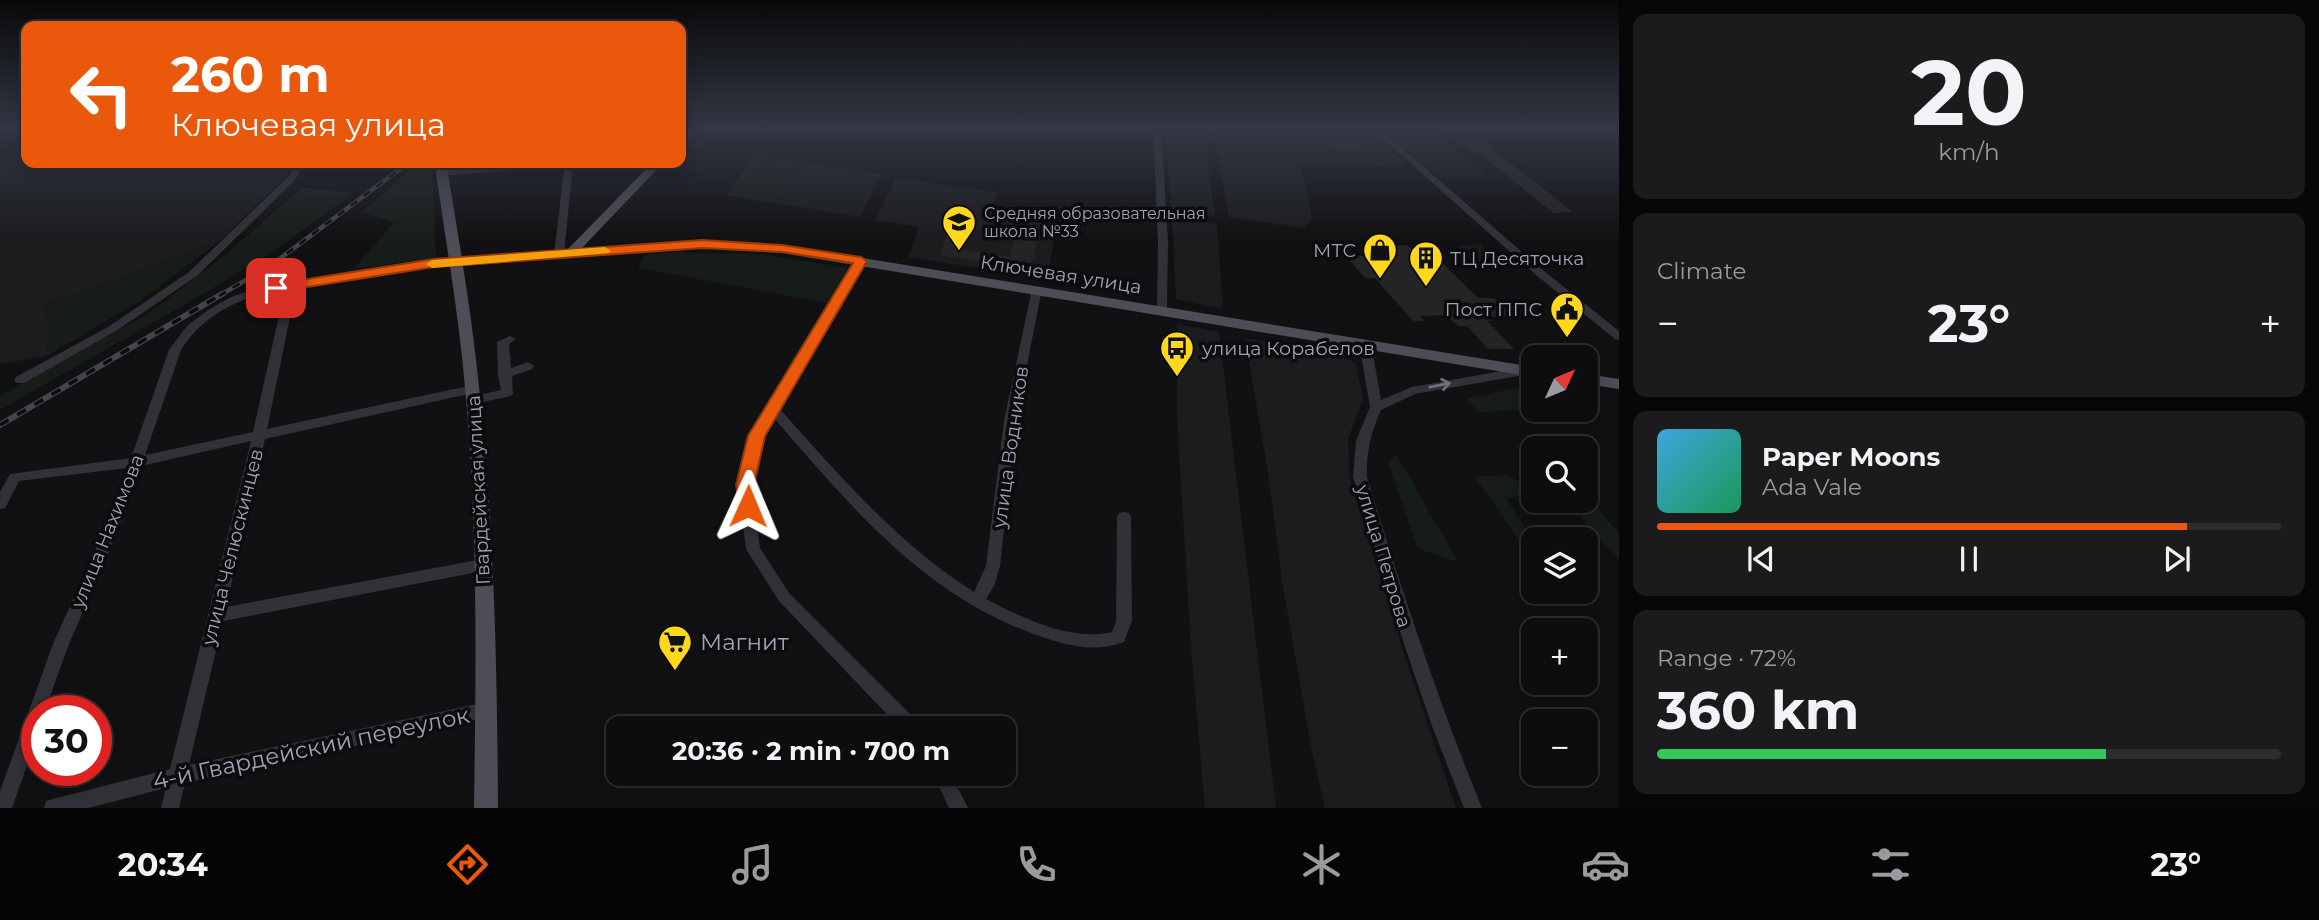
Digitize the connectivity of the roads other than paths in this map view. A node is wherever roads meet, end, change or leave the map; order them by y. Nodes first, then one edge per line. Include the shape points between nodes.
1 (1159, 166) edge
2 (1418, 166) edge
3 (299, 168) edge
4 (442, 168) edge
5 (569, 168) edge
6 (653, 168) edge
7 (565, 253) junction
8 (861, 261) junction
9 (456, 263) junction
10 (291, 286) junction
11 (1037, 289) junction
12 (1162, 310) junction
13 (1619, 337) edge
14 (510, 339) dead end
15 (1365, 344) junction
16 (527, 366) dead end
17 (1521, 371) edge
18 (1521, 373) edge
19 (504, 375) junction
20 (20, 380) dead end
21 (1598, 381) edge
22 (1619, 384) edge
23 (474, 394) junction
24 (1376, 407) junction
25 (772, 408) junction
26 (259, 436) junction
27 (136, 462) junction
28 (0, 504) edge
29 (1124, 517) dead end
30 (483, 565) junction
31 (976, 601) junction
32 (215, 616) junction
33 (43, 695) edge
34 (487, 710) junction
35 (900, 716) edge
36 (21, 757) edge
37 (177, 776) junction
38 (948, 786) edge
39 (3, 808) edge
40 (53, 808) edge
41 (170, 808) edge
42 (486, 808) edge
43 (959, 808) edge
44 (1473, 808) edge

1 - 12 street
2 - 13 street
3 - 20 street via 193,274 112,329
4 - 9 main road, Гвардейская улица
5 - 7 street
6 - 7 main road
7 - 8 main road, Ключевая улица via 739,244
7 - 9 main road, Ключевая улица
8 - 11 main road, Ключевая улица
8 - 25 street
9 - 10 street, улица Нахимова
9 - 23 main road, Гвардейская улица
10 - 26 street, улица Челюскинцев
10 - 27 street, улица Нахимова via 236,298 185,332
11 - 12 main road, Ключевая улица
11 - 31 street, улица Водников via 1010,421 993,566
12 - 15 main road, Ключевая улица
14 - 19 street via 503,342
15 - 17 main road, Ключевая улица
15 - 24 street
16 - 19 street
24 -> 18 street via 1433,386
19 - 23 street via 507,393
21 - 22 main road
23 - 26 street
23 - 30 main road, Гвардейская улица
24 - 44 street, улица Петрова via 1358,455 1360,477 1406,628
25 - 31 street via 892,540 930,572
25 - 35 street via 757,436 745,485 753,549 785,597
26 - 27 street
26 - 32 street, улица Челюскинцев
27 - 28 street via 15,477
27 - 33 street, улица Нахимова
29 - 31 street via 1124,621 1118,637 1103,643 1071,639 1025,626
30 - 32 street
30 - 34 main road, Гвардейская улица
32 - 37 street, улица Челюскинцев
34 - 37 street, 4-й Гвардейский переулок
34 - 42 main road, Гвардейская улица
36 - 39 street, улица Нахимова
37 - 40 street, 4-й Гвардейский переулок
37 - 41 street, улица Челюскинцев
38 - 43 street

